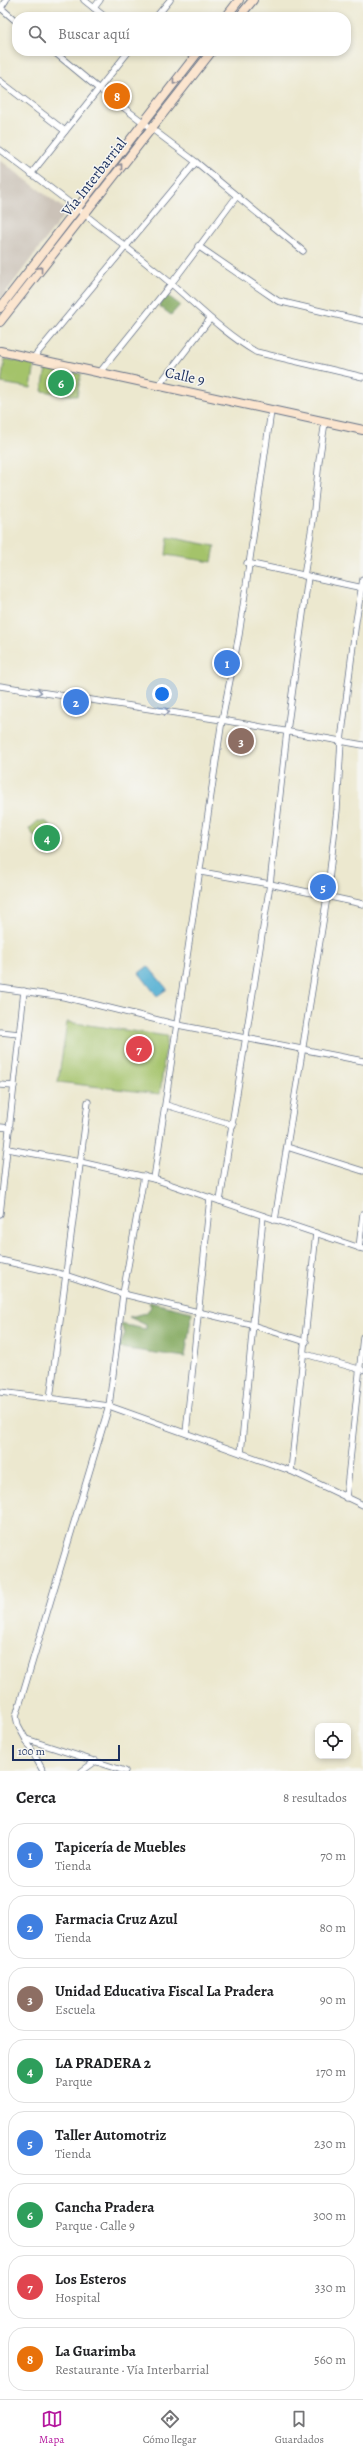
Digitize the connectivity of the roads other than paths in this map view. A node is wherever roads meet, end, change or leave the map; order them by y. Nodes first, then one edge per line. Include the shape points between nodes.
1 (6, 0) edge
2 (84, 0) edge
3 (100, 0) edge
4 (170, 0) edge
5 (240, 0) edge
6 (253, 0) edge
7 (94, 8) junction
8 (0, 9) edge
9 (99, 12) edge
10 (160, 12) edge
11 (230, 12) edge
12 (243, 12) edge
13 (12, 18) edge
14 (59, 56) edge
15 (125, 56) edge
16 (195, 56) edge
17 (208, 56) edge
18 (193, 59) junction
19 (200, 66) junction
20 (0, 81) edge
21 (99, 89) junction
22 (143, 122) junction
23 (150, 127) junction
24 (65, 131) junction
25 (0, 150) edge
26 (196, 162) junction
27 (31, 174) junction
28 (237, 196) junction
29 (77, 207) junction
30 (84, 213) junction
31 (198, 246) junction
32 (127, 247) junction
33 (303, 251) dead end
34 (171, 284) junction
35 (22, 286) junction
36 (0, 308) edge
37 (210, 320) junction
38 (363, 321) edge
39 (0, 322) edge
40 (0, 351) edge
41 (34, 357) junction
42 (100, 372) junction
43 (363, 377) edge
44 (159, 385) junction
45 (271, 411) junction
46 (325, 422) junction
47 (363, 430) edge
48 (247, 563) junction
49 (306, 576) junction
50 (363, 579) edge
51 (363, 588) edge
52 (0, 686) edge
53 (222, 720) junction
54 (287, 731) junction
55 (341, 741) junction
56 (363, 745) edge
57 (201, 872) junction
58 (270, 884) junction
59 (327, 897) junction
60 (363, 904) edge
61 (0, 988) edge
62 (24, 991) junction
63 (178, 1025) junction
64 (0, 1032) edge
65 (18, 1034) junction
66 (246, 1037) junction
67 (302, 1048) junction
68 (363, 1061) edge
69 (0, 1085) edge
70 (14, 1086) junction
71 (88, 1102) dead end
72 (166, 1105) junction
73 (233, 1125) junction
74 (0, 1127) edge
75 (10, 1128) junction
76 (287, 1147) junction
77 (8, 1149) junction
78 (80, 1162) junction
79 (363, 1171) edge
80 (144, 1176) junction
81 (154, 1179) junction
82 (1, 1192) edge
83 (210, 1198) junction
84 (220, 1201) junction
85 (0, 1214) edge
86 (363, 1214) edge
87 (263, 1216) junction
88 (275, 1220) junction
89 (316, 1233) junction
90 (361, 1248) edge
91 (0, 1260) edge
92 (65, 1275) junction
93 (123, 1294) junction
94 (199, 1312) junction
95 (252, 1325) junction
96 (363, 1337) edge
97 (306, 1342) junction
98 (305, 1354) junction
99 (361, 1370) edge
100 (0, 1392) edge
101 (50, 1398) junction
102 (109, 1406) junction
103 (186, 1434) junction
104 (241, 1453) junction
105 (291, 1471) junction
106 (346, 1498) junction
107 (363, 1505) edge
108 (26, 1739) junction
109 (96, 1761) junction
110 (110, 1768) edge
111 (44, 1771) edge
112 (82, 1771) edge
113 (125, 1771) edge

1 - 8 street
2 - 7 street
3 - 7 street
4 - 10 street
5 - 11 main road
6 - 12 main road
7 - 9 street
8 - 13 street
14 - 21 street
15 - 21 street
16 - 18 main road, Vía Interbarrial
17 - 19 main road, Vía Interbarrial
18 - 19 main road
18 -> 22 main road, Vía Interbarrial
19 - 23 main road, Vía Interbarrial
20 - 24 street
21 - 22 street
21 - 24 street
22 - 23 street
22 - 29 main road, Vía Interbarrial
23 - 26 street
30 -> 23 main road, Vía Interbarrial
24 - 27 street
25 - 27 street
26 - 28 street
26 - 32 street
27 - 29 street
28 - 31 street
28 - 33 street
29 - 30 street
29 - 35 main road, Vía Interbarrial
30 - 32 street
35 -> 30 main road, Vía Interbarrial
31 - 34 street
31 - 38 street via 278,301
32 - 34 street
32 - 41 street
34 - 37 street
34 - 42 street
35 - 36 main road, Vía Interbarrial
35 - 39 main road, Vía Interbarrial
37 - 43 street via 256,352
37 - 44 street
40 - 41 main road, Calle 9
41 - 42 main road, Calle 9
42 - 44 main road, Calle 9
44 - 45 main road, Calle 9
45 - 46 main road, Calle 9
45 - 48 street
46 - 47 main road, Calle 9
46 - 49 street via 318,461
48 - 49 street
48 - 53 street via 239,635
49 - 51 street
49 - 54 street
50 - 51 street
51 - 55 street via 356,621
52 -> 53 street
53 - 54 street
53 - 57 street
54 - 55 street
54 - 58 street
55 - 56 street
55 - 59 street via 337,810
57 - 58 street
57 - 63 street
58 - 59 street
58 - 66 street
59 - 60 street
59 - 67 street
61 - 62 street
62 - 63 street via 117,1008
62 - 65 street
63 - 66 street
63 - 72 street
64 - 65 street
65 - 70 street
66 - 67 street
66 - 73 street
67 - 68 street
67 - 76 street
69 - 70 street
70 - 75 street
71 - 78 street
72 - 73 street
72 - 81 street
73 - 84 street
74 - 75 street
75 - 77 street
76 - 79 street
76 - 88 street
77 - 78 street
77 - 82 street
78 - 80 street
78 - 92 street
80 - 81 street
80 - 93 street
81 - 83 street
82 - 85 street
83 - 84 street
83 - 94 street
84 - 87 street
86 - 90 street
87 - 88 street
87 - 95 street
88 - 89 street
89 - 90 street
89 - 97 street
91 - 92 street
92 - 93 street
92 - 101 street
93 - 94 street
93 - 102 street
94 - 95 street
94 - 103 street
95 - 97 street
95 - 104 street
96 - 99 street
97 - 98 street
98 - 99 street
98 - 105 street
99 - 106 street
100 - 101 street
101 - 102 street
102 - 103 street
102 - 108 street via 16,1716
103 - 104 street
104 - 105 street
105 - 106 street
106 - 107 street
108 - 109 street
108 - 111 street
109 - 110 street
109 - 112 street
110 - 113 street

